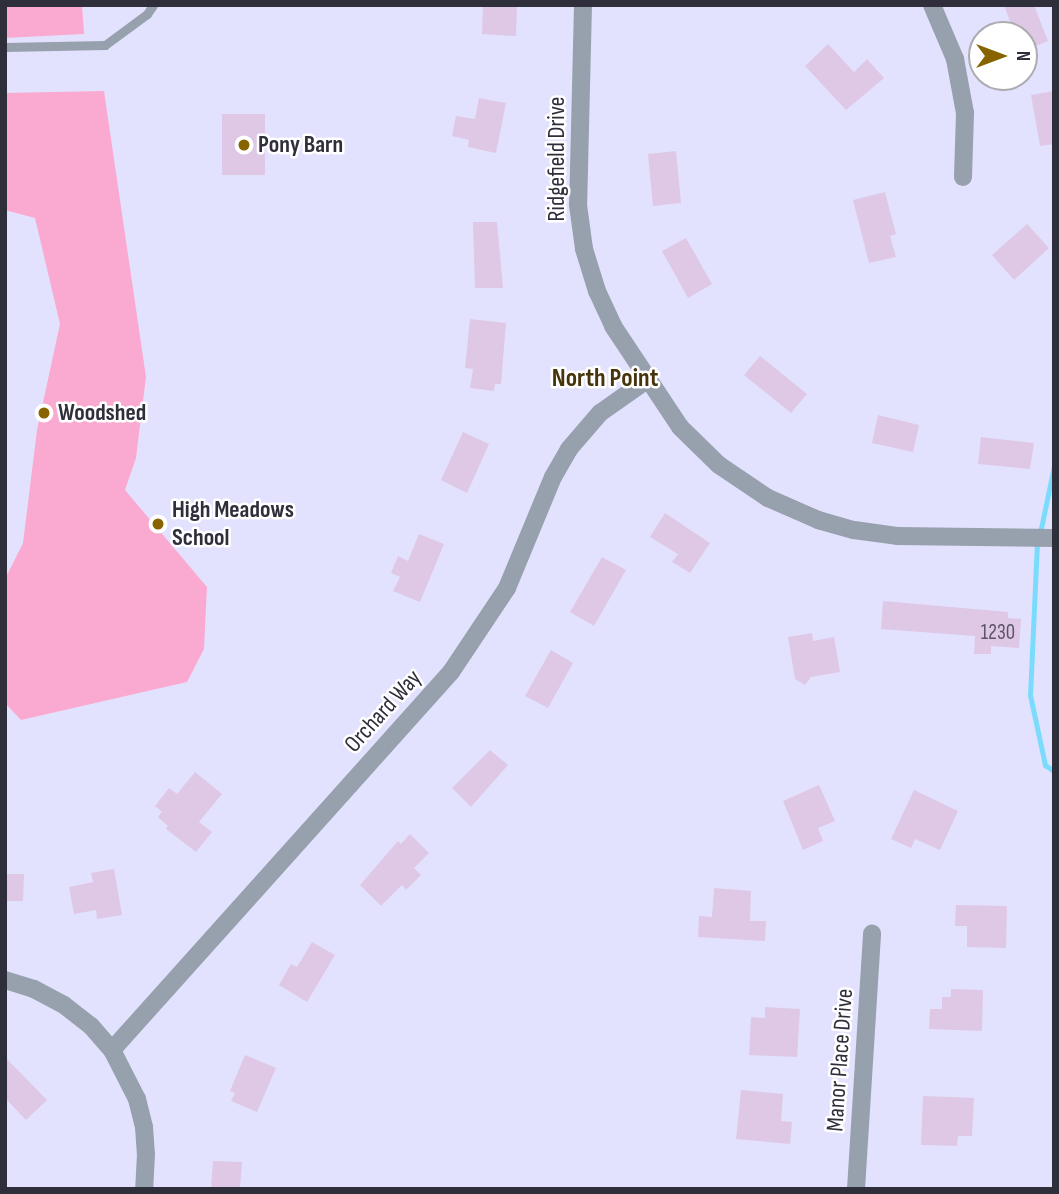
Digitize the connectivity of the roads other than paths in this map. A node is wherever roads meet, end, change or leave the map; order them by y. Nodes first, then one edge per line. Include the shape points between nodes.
1 (153, 5) edge
2 (583, 5) edge
3 (932, 5) edge
4 (5, 47) edge
5 (963, 177) dead end
6 (647, 380) junction
7 (1054, 538) edge
8 (872, 934) dead end
9 (5, 980) edge
10 (112, 1050) junction
11 (144, 1189) edge
12 (856, 1189) edge

1 - 4 lane via 105,46
2 - 6 street, Ridgefield Drive via 578,205 584,248 613,326
3 - 5 street via 958,72 965,113
6 - 7 street, Ridgefield Drive via 680,427 719,465 768,498 818,520 897,536
6 - 10 street, Orchard Way via 600,413 569,449 507,587 452,672
8 - 12 street, Manor Place Drive
9 - 10 street via 64,1004
10 - 11 street via 134,1091 144,1126

